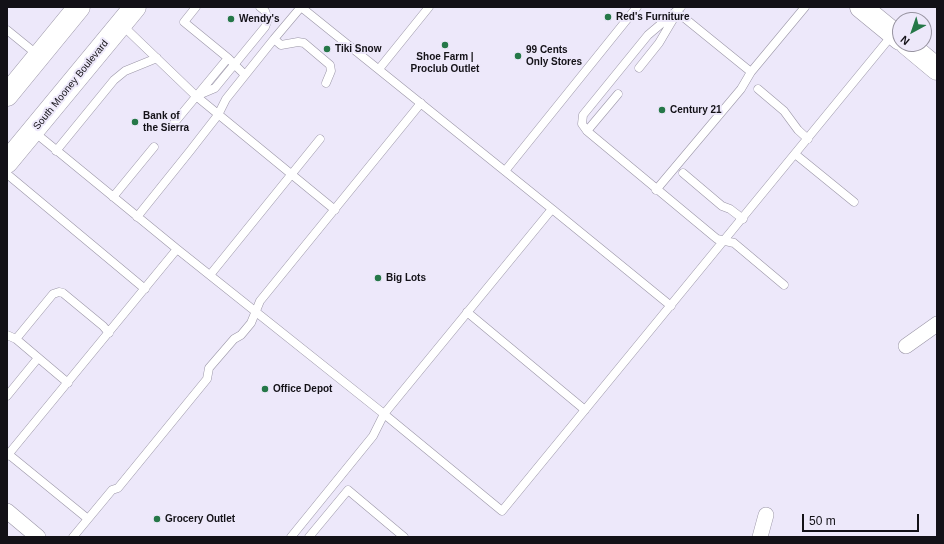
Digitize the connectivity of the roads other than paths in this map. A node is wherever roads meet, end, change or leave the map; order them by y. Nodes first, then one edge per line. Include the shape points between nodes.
1 (79, 7) edge
2 (135, 7) edge
3 (196, 7) edge
4 (260, 7) edge
5 (301, 7) edge
6 (429, 7) edge
7 (637, 7) edge
8 (805, 7) edge
9 (861, 7) edge
10 (679, 9) edge
11 (121, 24) junction
12 (7, 30) edge
13 (892, 32) edge
14 (277, 42) junction
15 (892, 48) edge
16 (917, 52) edge
17 (39, 56) junction
18 (157, 58) junction
19 (228, 58) junction
20 (234, 64) junction
21 (936, 67) edge
22 (639, 68) dead end
23 (379, 69) junction
24 (750, 72) junction
25 (245, 75) junction
26 (326, 82) dead end
27 (758, 89) dead end
28 (8, 92) edge
29 (618, 94) dead end
30 (196, 96) junction
31 (421, 103) junction
32 (218, 115) junction
33 (170, 128) dead end
34 (33, 131) junction
35 (587, 131) junction
36 (320, 139) dead end
37 (808, 139) junction
38 (154, 147) dead end
39 (56, 150) junction
40 (795, 154) junction
41 (7, 162) edge
42 (505, 171) junction
43 (683, 173) dead end
44 (7, 174) edge
45 (292, 174) junction
46 (656, 190) junction
47 (113, 197) junction
48 (854, 202) dead end
49 (552, 209) junction
50 (335, 210) junction
51 (137, 217) junction
52 (743, 218) junction
53 (724, 241) junction
54 (177, 249) junction
55 (210, 275) junction
56 (784, 285) dead end
57 (145, 289) junction
58 (670, 306) junction
59 (256, 311) junction
60 (467, 312) junction
61 (937, 324) edge
62 (109, 333) junction
63 (7, 335) edge
64 (16, 339) junction
65 (906, 346) dead end
66 (38, 358) junction
67 (68, 383) junction
68 (7, 396) edge
69 (585, 410) junction
70 (384, 414) junction
71 (8, 454) edge
72 (7, 511) edge
73 (766, 515) dead end
74 (88, 519) junction
75 (38, 537) edge
76 (73, 537) edge
77 (291, 537) edge
78 (309, 537) edge
79 (404, 537) edge
80 (760, 537) edge

1 - 17 main road
2 - 11 main road, South Mooney Boulevard
3 - 19 lane via 184,22
4 - 20 lane via 268,19 265,27
5 - 14 lane
5 - 23 lane
6 - 23 lane
7 - 42 lane
8 - 24 lane
9 - 13 main road
10 - 22 lane via 659,43
10 - 24 lane
10 - 35 lane via 648,35 583,115 582,124
11 - 18 lane
11 - 34 main road, South Mooney Boulevard
12 - 17 lane
14 - 25 lane
14 - 26 lane via 304,43 330,65 331,71
15 - 37 lane
16 - 21 main road
17 - 28 main road
18 - 30 lane
18 - 39 lane via 125,71 114,80
19 - 20 lane
19 - 30 lane
20 - 25 lane
20 - 30 lane via 215,88
23 - 31 lane
24 - 46 lane via 741,89
25 - 32 lane via 226,99
27 - 37 lane via 784,111
29 - 35 lane
30 - 32 lane
30 - 33 lane
31 - 42 lane
31 - 50 lane
32 - 45 lane
32 - 51 lane
34 - 39 lane
34 - 41 main road, South Mooney Boulevard
35 - 46 lane
36 - 45 lane
37 - 40 lane
38 - 47 lane
39 - 47 lane
40 - 48 lane
40 - 52 lane
42 - 49 lane
43 - 52 lane via 722,206
44 - 57 lane
45 - 50 lane
45 - 55 lane
46 - 53 lane via 716,240
47 - 51 lane
49 - 58 lane
49 - 60 lane
50 - 59 lane via 260,301
51 - 54 lane
52 - 53 lane
53 - 56 lane via 734,243
53 - 58 lane
54 - 55 lane
54 - 57 lane
55 - 59 lane
57 - 62 lane
58 - 69 lane
59 - 70 lane
59 - 74 lane via 251,323 209,368 207,379 118,488 112,490
60 - 69 lane
60 - 70 lane
61 - 65 street
62 - 64 lane via 104,326 59,292 53,294
62 - 67 lane
63 - 64 lane
64 - 66 lane
66 - 67 lane
66 - 68 lane
67 - 71 lane
69 - 70 lane via 502,511
70 - 77 lane via 373,436
71 - 74 lane
72 - 75 street
73 - 80 street
74 - 76 lane
78 - 79 lane via 348,490

